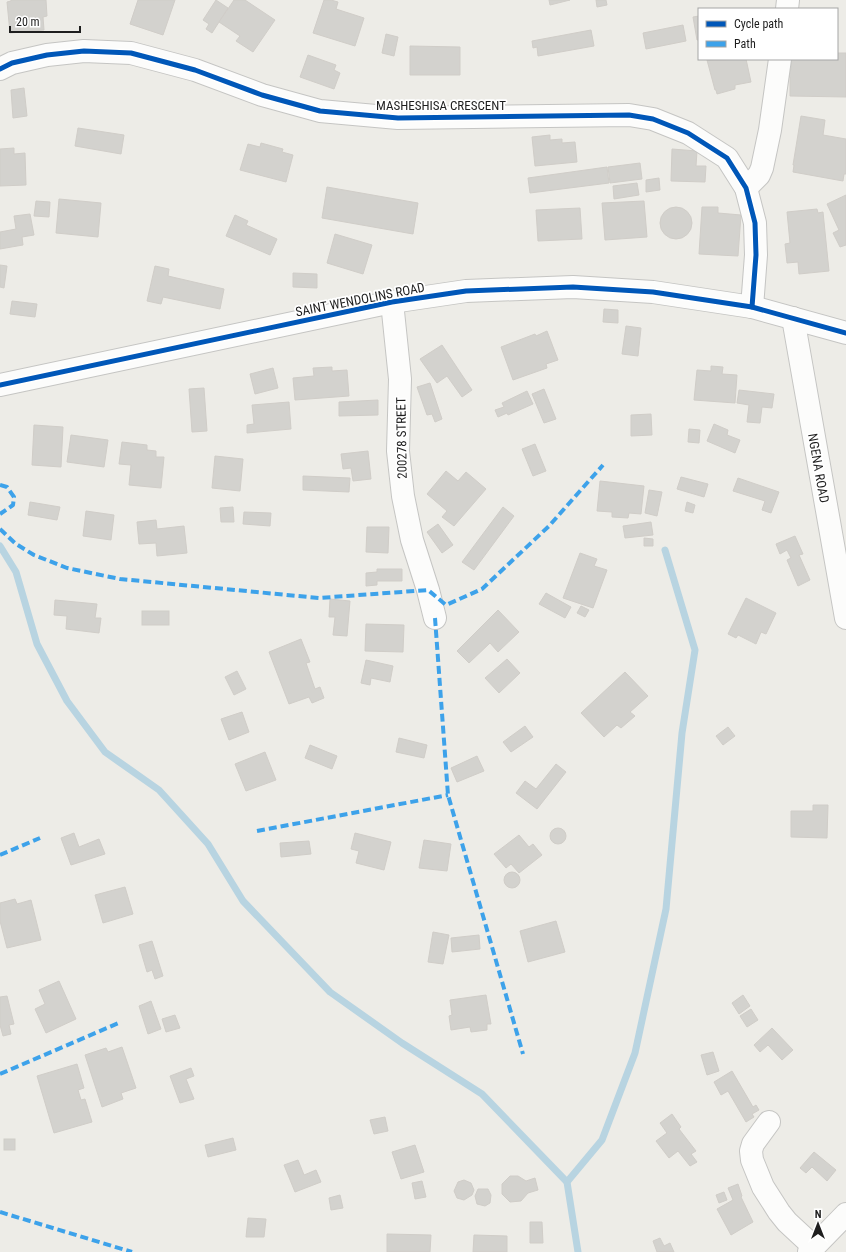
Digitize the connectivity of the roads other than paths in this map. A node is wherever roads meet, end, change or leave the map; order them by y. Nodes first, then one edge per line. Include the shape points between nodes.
1 (780, 60) edge
2 (0, 69) edge
3 (746, 188) junction
4 (392, 302) junction
5 (752, 307) junction
6 (792, 318) junction
7 (846, 333) edge
8 (0, 385) edge
9 (435, 618) dead end
10 (846, 618) edge
11 (769, 1122) dead end
12 (846, 1214) edge
13 (812, 1250) edge

1 - 3 street via 762,168 759,175
2 - 3 street, MASHESHISA CRESCENT via 12,63 55,54 84,51 131,53 195,70 262,95 320,111 398,118 629,114 653,119 688,133 727,158
3 - 5 street, MASHESHISA CRESCENT via 755,223 756,255
4 - 5 street, SAINT WENDOLINS ROAD via 466,291 573,286 653,292
4 - 8 street, SAINT WENDOLINS ROAD
4 - 9 street, 200278 STREET via 400,379 398,451 403,496 412,540
5 - 6 street, SAINT WENDOLINS ROAD
6 - 7 street, SAINT WENDOLINS ROAD
6 - 10 street, NGENA ROAD
11 - 13 street via 753,1144 752,1160 779,1212
12 - 13 street

